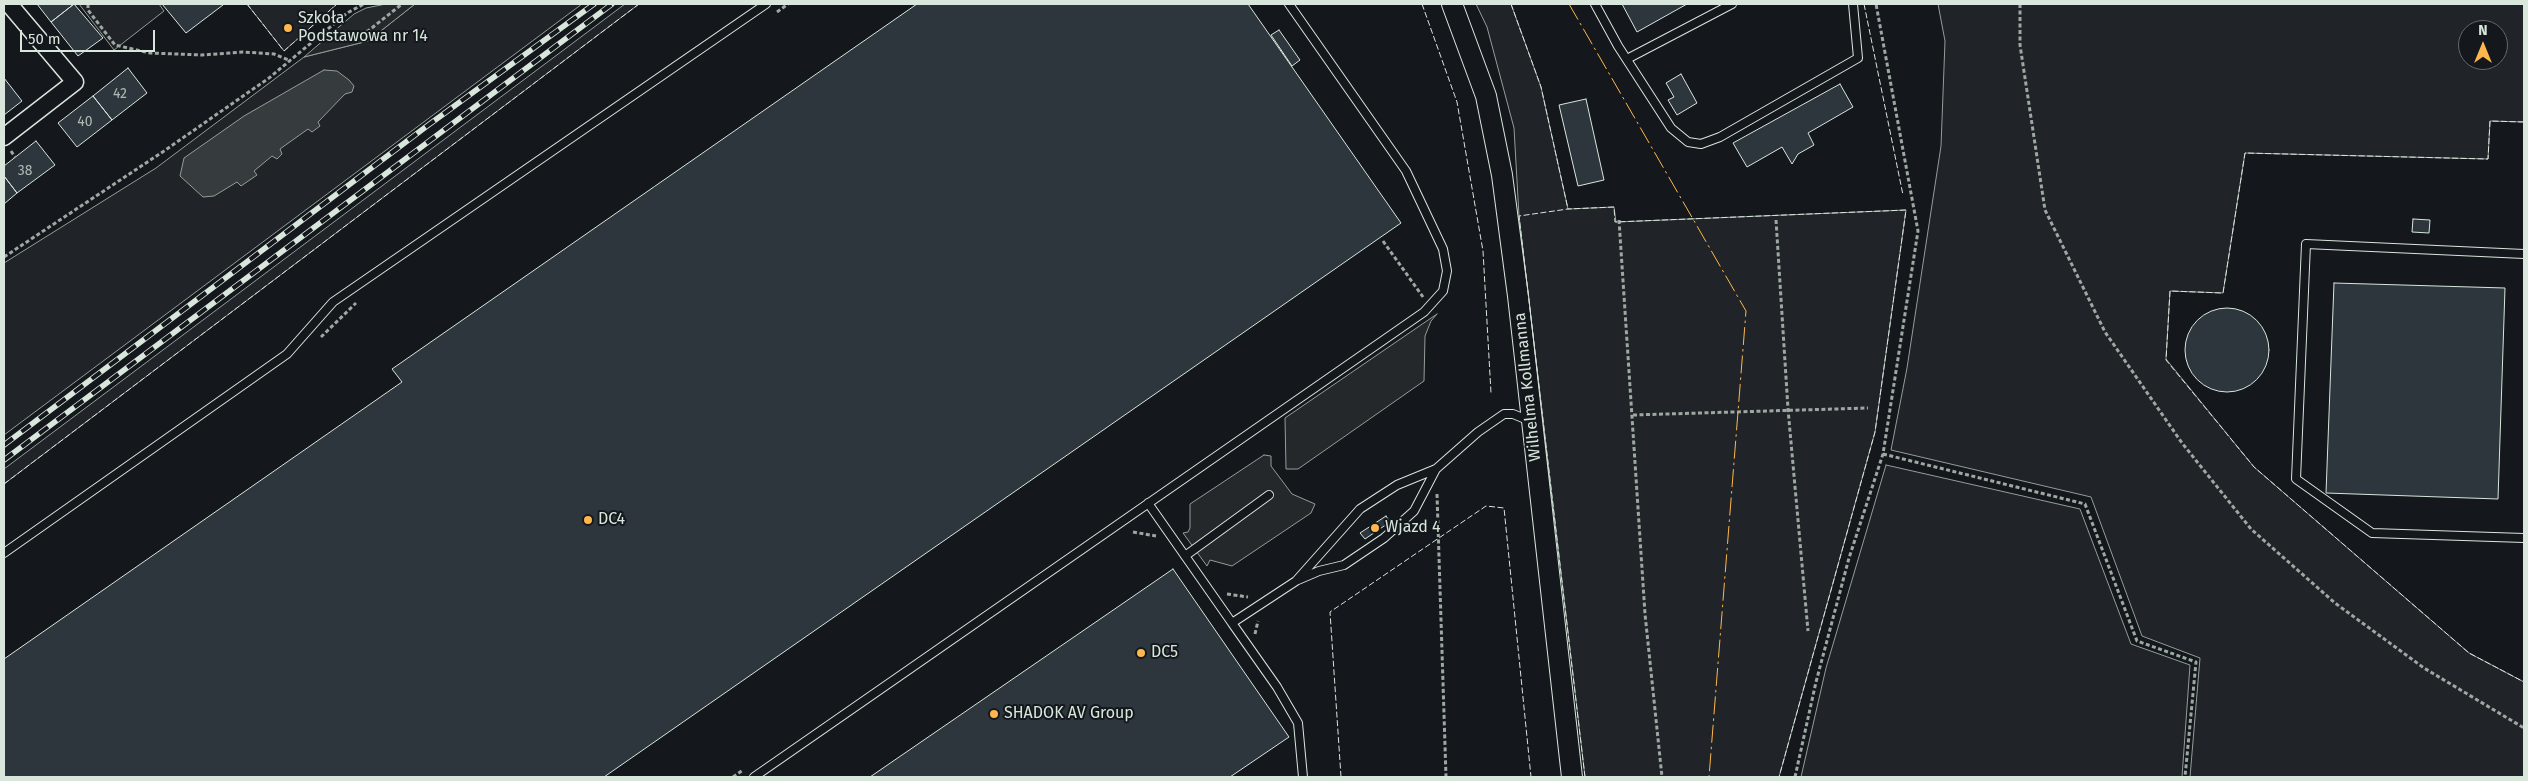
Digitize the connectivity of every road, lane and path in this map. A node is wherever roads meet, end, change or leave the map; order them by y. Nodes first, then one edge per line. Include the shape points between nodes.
1 (9, 4) edge
2 (88, 4) edge
3 (364, 4) edge
4 (402, 4) edge
5 (766, 4) edge
6 (788, 4) edge
7 (1290, 4) edge
8 (1452, 4) edge
9 (1596, 4) edge
10 (1732, 4) edge
11 (1853, 4) edge
12 (1876, 4) edge
13 (2020, 4) edge
14 (776, 12) dead end
15 (322, 35) junction
16 (1627, 59) junction
17 (292, 61) junction
18 (4, 137) edge
19 (1619, 220) dead end
20 (1776, 220) dead end
21 (1383, 241) dead end
22 (2524, 254) edge
23 (4, 257) edge
24 (1430, 291) dead end
25 (1423, 297) junction
26 (363, 298) dead end
27 (1415, 303) dead end
28 (315, 343) dead end
29 (1868, 408) dead end
30 (1788, 409) junction
31 (1634, 415) junction
32 (1532, 422) junction
33 (1882, 454) junction
34 (1436, 468) junction
35 (1269, 495) dead end
36 (1148, 503) junction
37 (2524, 538) edge
38 (4, 553) edge
39 (1185, 556) junction
40 (1296, 581) junction
41 (1224, 593) dead end
42 (1253, 596) dead end
43 (1232, 623) junction
44 (1808, 631) dead end
45 (2524, 728) edge
46 (750, 766) dead end
47 (733, 777) edge
48 (754, 777) edge
49 (1303, 777) edge
50 (1446, 777) edge
51 (1572, 777) edge
52 (1662, 777) edge
53 (1795, 777) edge
54 (2186, 777) edge

1 - 18 street via 75,82
2 - 17 path via 88,10 115,45 150,53 274,54
3 - 15 path via 346,13
4 - 15 path via 368,31 340,38
5 - 38 lane via 334,302 288,354
6 - 14 path
7 - 36 lane via 1406,171 1443,249 1447,271 1443,291 1424,312
8 - 32 street, Wilhelma Kollmanna via 1481,80 1495,134 1509,221
9 - 16 lane
10 - 16 lane
11 - 16 lane via 1858,58 1720,137 1701,144 1688,142 1671,128
12 - 33 path via 1918,231
13 - 45 path via 2020,45 2045,210 2105,332 2177,435 2251,530 2335,603 2424,668
15 - 17 path
17 - 23 path
19 - 31 path
20 - 30 path
21 - 25 path
22 - 37 lane via 2306,244 2296,479 2372,533
24 - 25 path
25 - 27 path
26 - 28 path
29 - 30 path
30 - 31 path
30 - 44 path
31 - 52 path via 1645,614
32 - 34 lane via 1504,414
32 - 51 street, Wilhelma Kollmanna
33 - 53 path via 1849,558
33 - 54 path via 2085,504 2137,641 2196,662
34 - 40 lane via 1397,485 1360,509
34 - 40 lane via 1414,511 1384,538 1344,565
34 - 50 path
35 - 39 lane
36 - 39 lane
36 - 48 lane
39 - 43 lane
40 - 43 lane
41 - 42 path
43 - 49 lane via 1298,723
46 - 47 path

